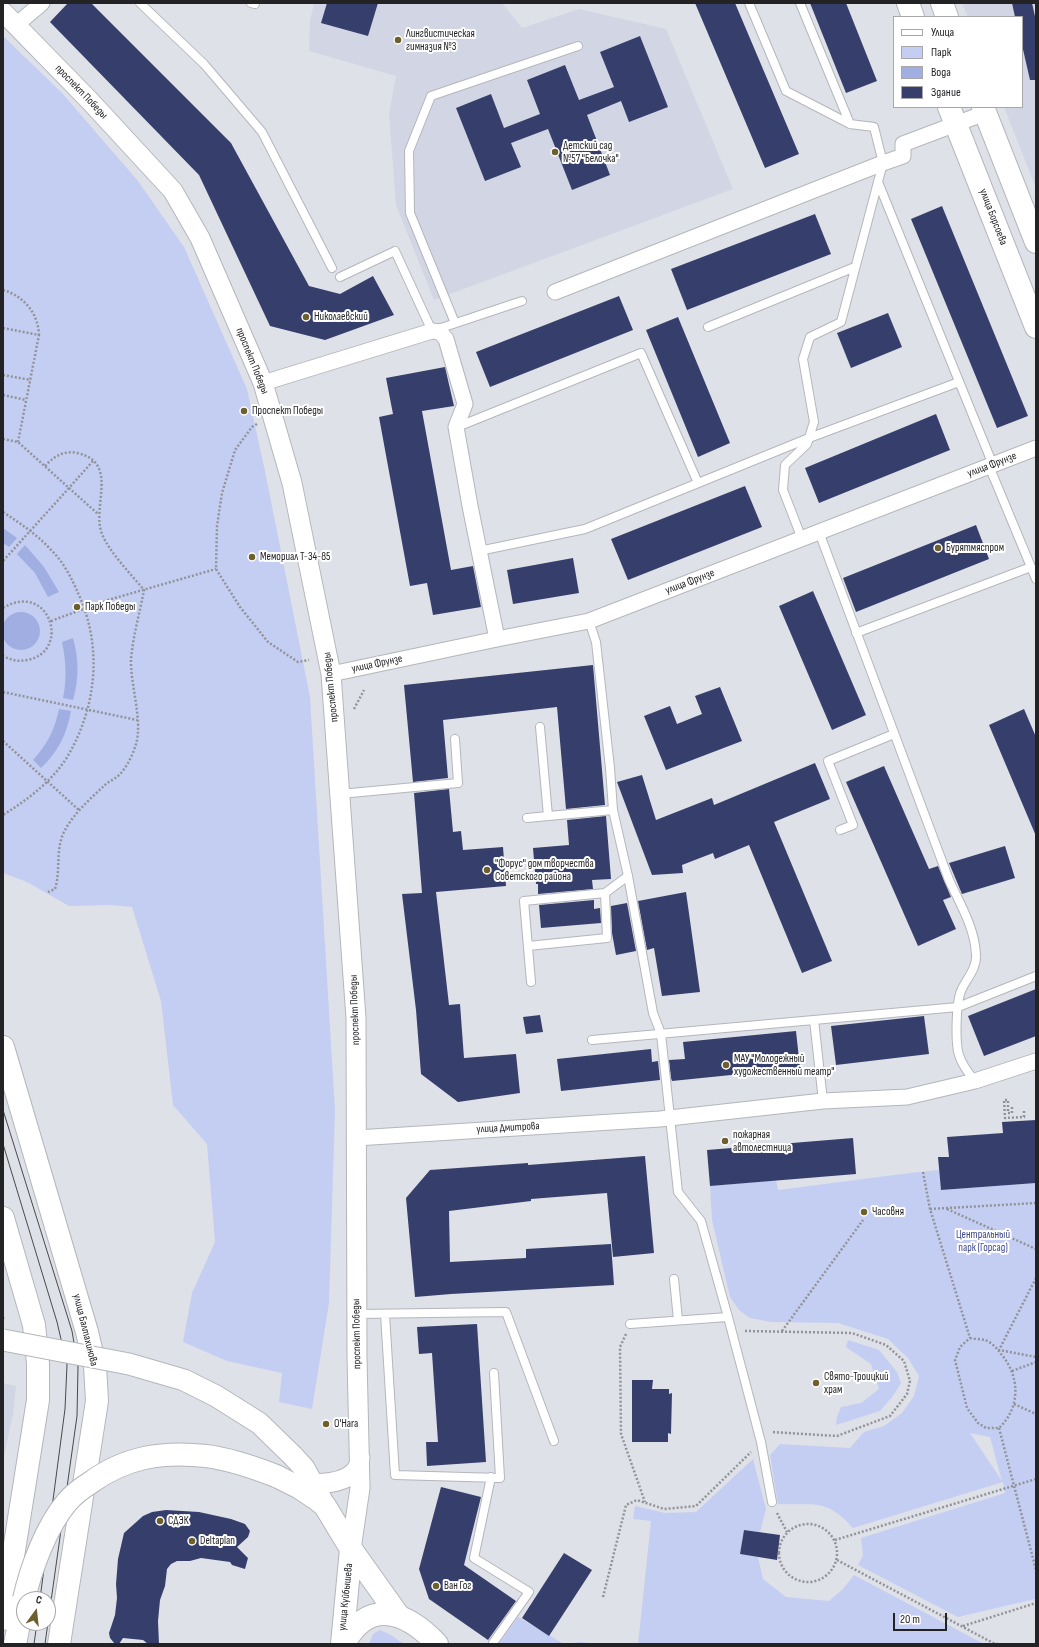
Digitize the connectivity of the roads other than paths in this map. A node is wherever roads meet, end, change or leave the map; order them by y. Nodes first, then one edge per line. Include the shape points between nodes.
1 (42, 3) edge
2 (140, 3) edge
3 (749, 3) edge
4 (800, 3) edge
5 (908, 3) edge
6 (942, 3) edge
7 (913, 16) edge
8 (947, 16) edge
9 (10, 18) edge
10 (578, 46) dead end
11 (984, 110) edge
12 (953, 116) edge
13 (850, 124) junction
14 (883, 162) junction
15 (878, 182) junction
16 (1036, 242) edge
17 (855, 267) junction
18 (332, 268) dead end
19 (340, 277) dead end
20 (555, 292) dead end
21 (522, 301) dead end
22 (455, 323) junction
23 (708, 327) dead end
24 (1036, 327) edge
25 (432, 331) junction
26 (959, 382) junction
27 (262, 383) junction
28 (456, 427) junction
29 (809, 438) junction
30 (1036, 448) edge
31 (991, 466) junction
32 (698, 483) junction
33 (819, 532) junction
34 (802, 539) junction
35 (479, 551) junction
36 (1031, 567) junction
37 (1036, 579) edge
38 (589, 621) junction
39 (856, 633) junction
40 (497, 639) junction
41 (331, 674) junction
42 (540, 727) dead end
43 (894, 734) junction
44 (455, 739) dead end
45 (340, 794) junction
46 (613, 810) junction
47 (548, 816) junction
48 (527, 818) dead end
49 (840, 830) dead end
50 (628, 876) junction
51 (605, 893) junction
52 (528, 946) junction
53 (1036, 976) edge
54 (531, 982) dead end
55 (958, 1007) junction
56 (814, 1020) junction
57 (661, 1034) junction
58 (592, 1040) dead end
59 (3, 1047) edge
60 (1036, 1061) edge
61 (975, 1081) junction
62 (823, 1101) junction
63 (665, 1119) junction
64 (356, 1138) junction
65 (3, 1218) edge
66 (674, 1279) dead end
67 (357, 1314) junction
68 (385, 1314) junction
69 (728, 1316) junction
70 (678, 1320) junction
71 (630, 1324) road end
72 (3, 1340) edge
73 (494, 1373) dead end
74 (554, 1440) dead end
75 (360, 1457) junction
76 (303, 1469) junction
77 (276, 1476) junction
78 (491, 1477) junction
79 (772, 1502) road end
80 (325, 1506) junction
81 (351, 1550) junction
82 (26, 1591) edge
83 (398, 1615) junction
84 (3, 1619) edge
85 (18, 1631) edge
86 (493, 1643) edge
87 (15, 1644) edge
88 (59, 1644) edge
89 (343, 1644) edge
90 (438, 1644) edge

1 - 9 street
2 - 18 lane via 204,64 262,132
3 - 13 lane via 786,91
4 - 13 lane
5 - 7 main road
6 - 8 main road
9 - 27 street, проспект Победы via 173,191 200,238
10 - 22 lane via 431,96 409,151 410,213
11 - 12 street
11 - 16 main road
12 - 14 street via 903,144 903,156
12 - 24 main road, улица Борсоева
13 - 14 lane via 874,127
14 - 15 lane
14 - 20 street
15 - 17 lane
15 - 26 lane
17 - 23 lane
17 - 29 lane via 841,322 810,337 803,359 814,422
19 - 25 lane via 395,251
21 - 22 lane
22 - 25 lane
25 - 27 street
25 - 28 street via 440,332 446,339 465,404
26 - 29 lane
26 - 31 lane
27 - 41 street, проспект Победы via 292,483
28 - 32 lane via 641,352
28 - 35 street
29 - 32 lane
29 - 34 lane via 807,444 785,465 783,490
30 - 31 street, улица Фрунзе
31 - 33 street, улица Фрунзе
31 - 36 lane
32 - 35 lane via 585,529
33 - 34 street, улица Фрунзе
33 - 39 lane
34 - 38 street, улица Фрунзе
35 - 40 street
36 - 37 lane
36 - 39 lane
38 - 40 street, улица Фрунзе
38 - 46 lane via 596,642
39 - 43 lane
40 - 41 street, улица Фрунзе
41 - 45 street, проспект Победы
42 - 47 lane
43 - 49 lane via 828,761 852,825
43 - 55 lane via 949,880 973,933 976,956 973,972 961,992
44 - 45 lane via 458,783
45 - 64 street, проспект Победы via 356,1018
46 - 47 lane
46 - 50 lane
47 - 48 lane
50 - 51 lane
50 - 57 lane via 653,1013
51 - 52 lane via 607,938
51 - 52 lane via 524,901
52 - 54 lane
53 - 55 lane
55 - 56 lane
55 - 61 lane via 956,1014 959,1054
56 - 57 lane
56 - 62 lane
57 - 58 lane
57 - 63 lane
59 - 88 main road, улица Балтахинова via 88,1332 95,1366 97,1401
60 - 61 street, улица Дмитрова
61 - 62 street, улица Дмитрова via 907,1097
62 - 63 street, улица Дмитрова
63 - 64 street, улица Дмитрова
63 - 69 lane via 678,1192 701,1221
64 - 67 street, проспект Победы
65 - 84 main road via 34,1325 38,1362 38,1400
66 - 70 lane
67 - 68 lane
67 - 75 street, проспект Победы
68 - 74 lane via 506,1312
68 - 78 lane via 395,1475
69 - 70 lane
69 - 79 lane via 761,1442
70 - 71 lane
72 - 76 main road, bridge via 129,1364 184,1380 216,1396 259,1423
73 - 78 lane via 500,1478
75 - 76 street, проспект Победы via 358,1467 341,1480 334,1481
75 - 81 street, проспект Победы via 360,1488
76 - 77 street, проспект Победы via 300,1482
76 - 80 main road
77 - 80 main road, улица Куйбышева via 300,1488
77 - 82 main road, улица Куйбышева, bridge via 248,1465 206,1456 164,1455 142,1458 118,1466 94,1480 67,1502 45,1538
78 - 86 lane via 474,1558 529,1592
80 - 81 main road, улица Куйбышева
81 - 83 main road, улица Куйбышева
81 - 89 main road, улица Куйбышева
83 - 89 main road, улица Куйбышева via 380,1614 363,1620
83 - 90 main road, улица Куйбышева via 416,1625
85 - 87 main road, улица Куйбышева

